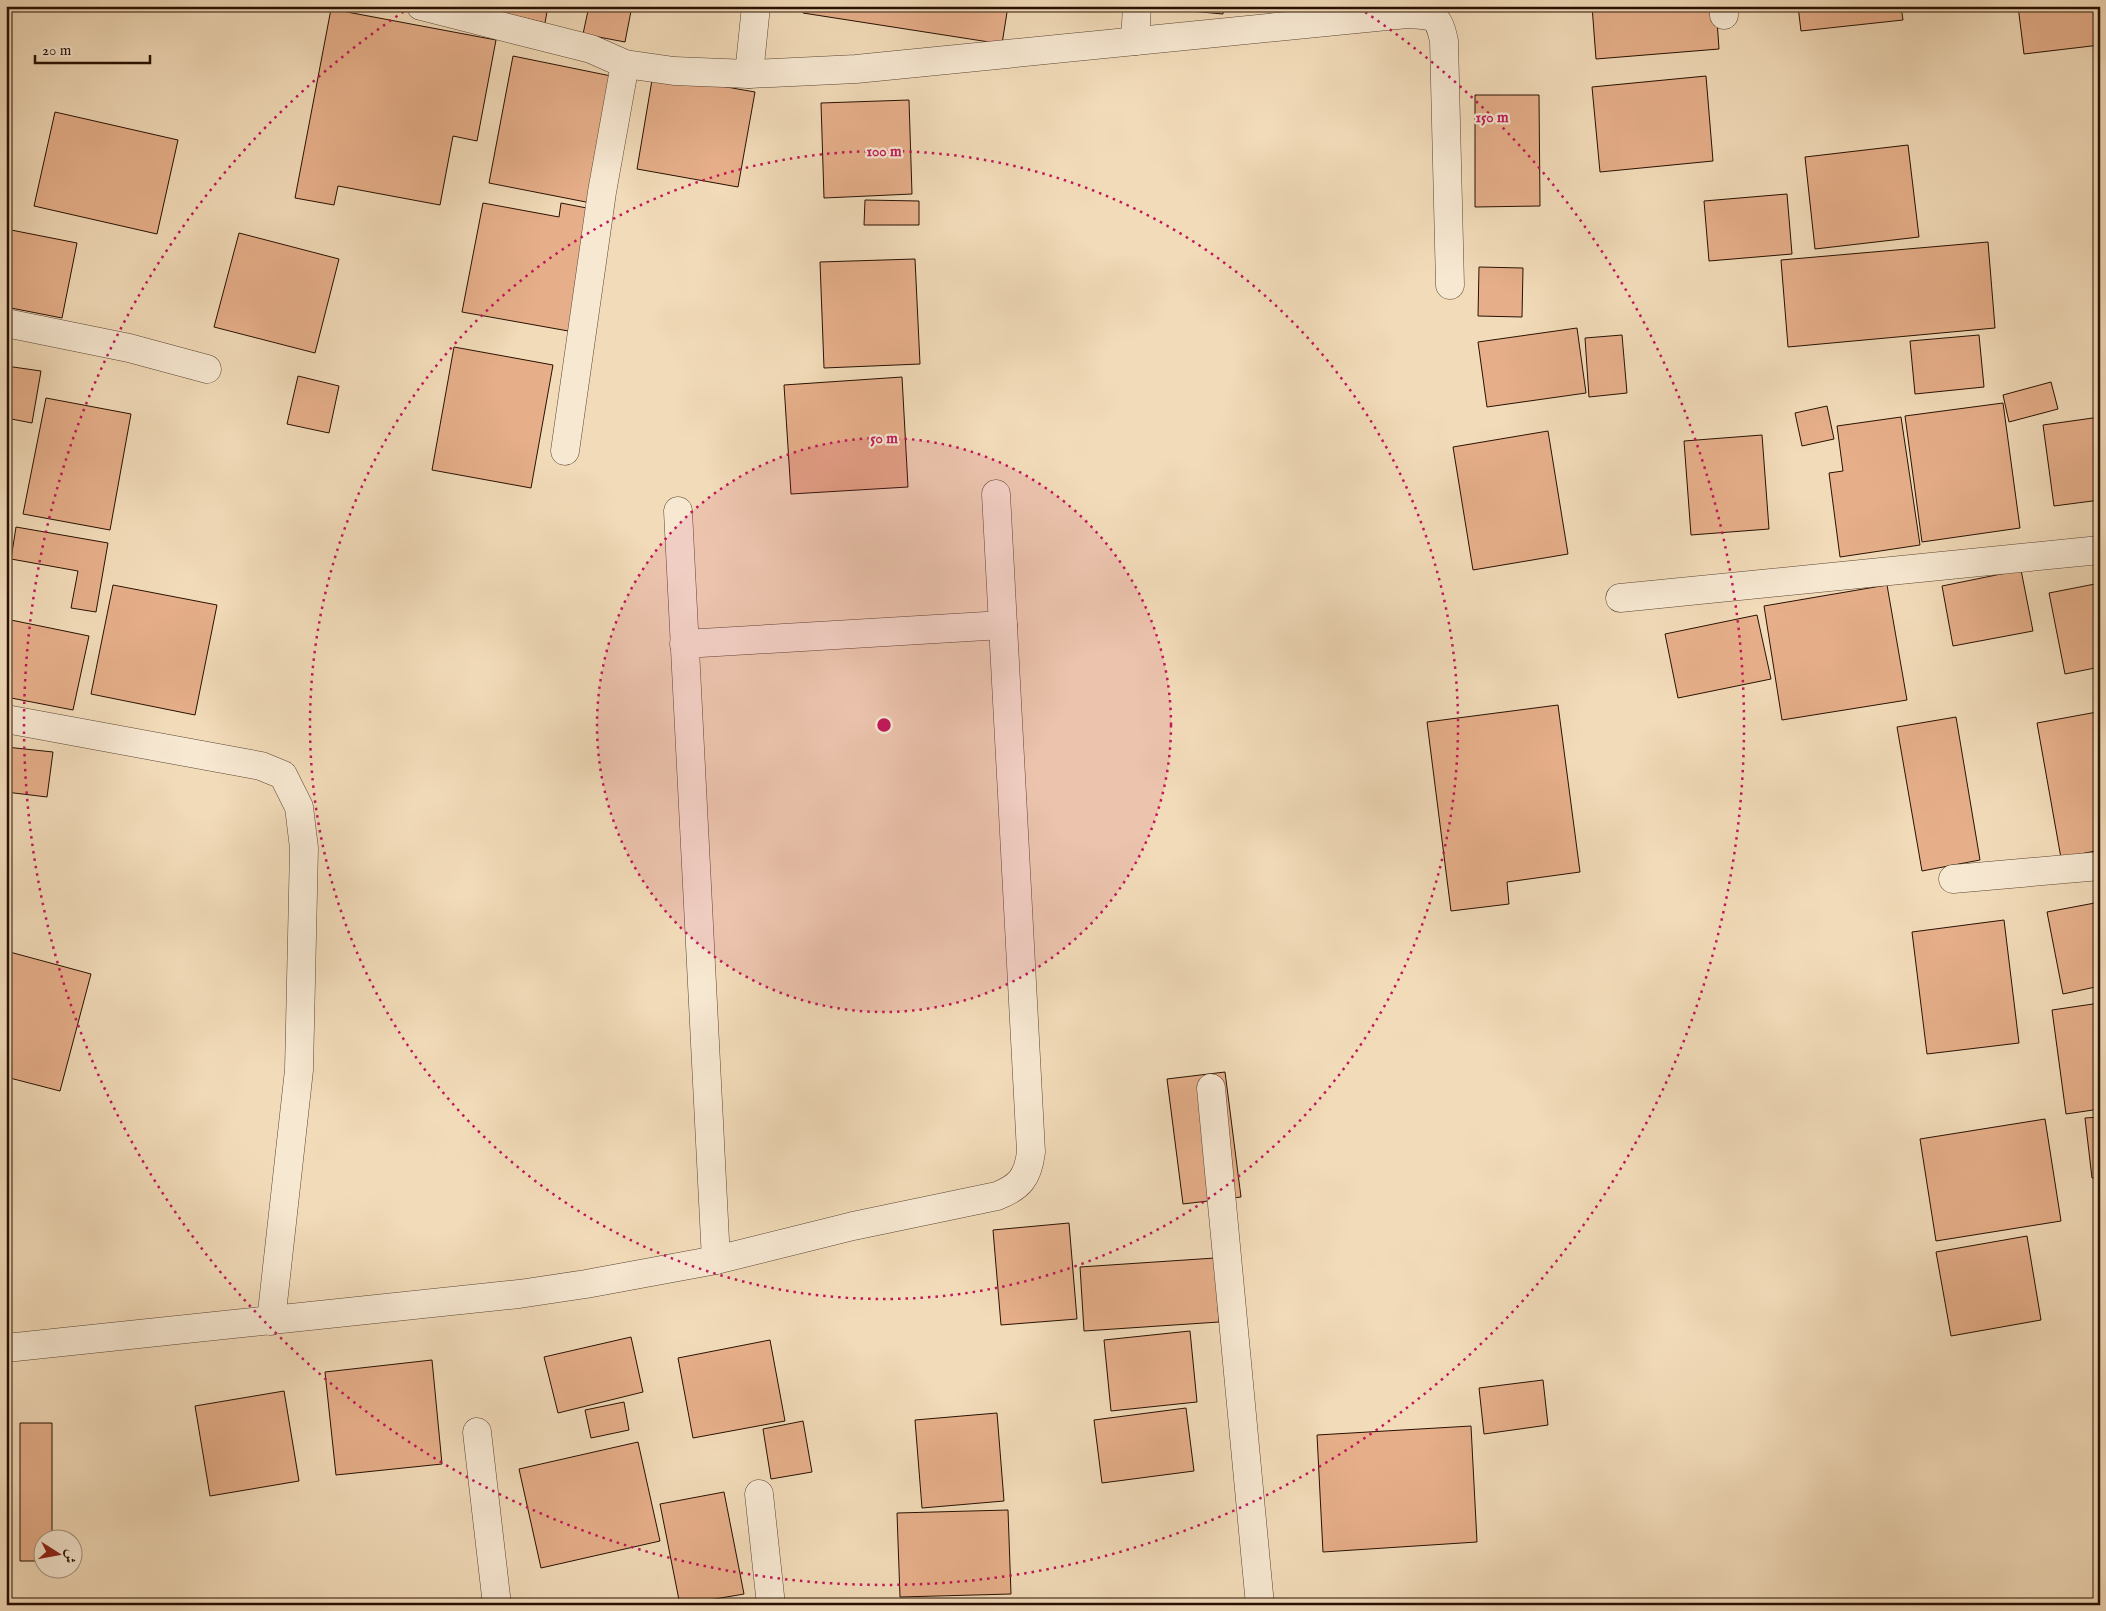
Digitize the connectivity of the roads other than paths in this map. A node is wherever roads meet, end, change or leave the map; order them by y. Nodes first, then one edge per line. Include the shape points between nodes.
1 (421, 6) edge
2 (756, 6) edge
3 (1137, 6) edge
4 (1134, 41) junction
5 (625, 64) junction
6 (749, 74) junction
7 (1450, 285) dead end
8 (6, 323) edge
9 (207, 369) dead end
10 (565, 451) dead end
11 (996, 494) dead end
12 (678, 510) dead end
13 (2100, 550) edge
14 (1620, 598) dead end
15 (1003, 625) junction
16 (684, 644) junction
17 (6, 719) edge
18 (2100, 866) edge
19 (1954, 879) dead end
20 (1211, 1088) dead end
21 (716, 1260) junction
22 (271, 1321) junction
23 (6, 1348) edge
24 (477, 1432) dead end
25 (759, 1494) dead end
26 (497, 1605) edge
27 (771, 1605) edge
28 (1260, 1605) edge

1 - 5 street via 591,49
2 - 6 street
3 - 4 street
4 - 6 street via 856,69
4 - 7 street via 1407,14 1430,16 1440,24 1444,41
5 - 6 street via 674,71
5 - 10 street via 601,202
8 - 9 street via 129,348
11 - 15 street
12 - 16 street
13 - 14 street
15 - 16 street
15 - 21 street via 1031,1152 1029,1167 1011,1191 997,1196 853,1226
16 - 21 street
17 - 22 street via 261,766 283,775 299,807 304,848 299,1070
18 - 19 street
20 - 28 street
21 - 22 street via 519,1294
22 - 23 street
24 - 26 street
25 - 27 street

